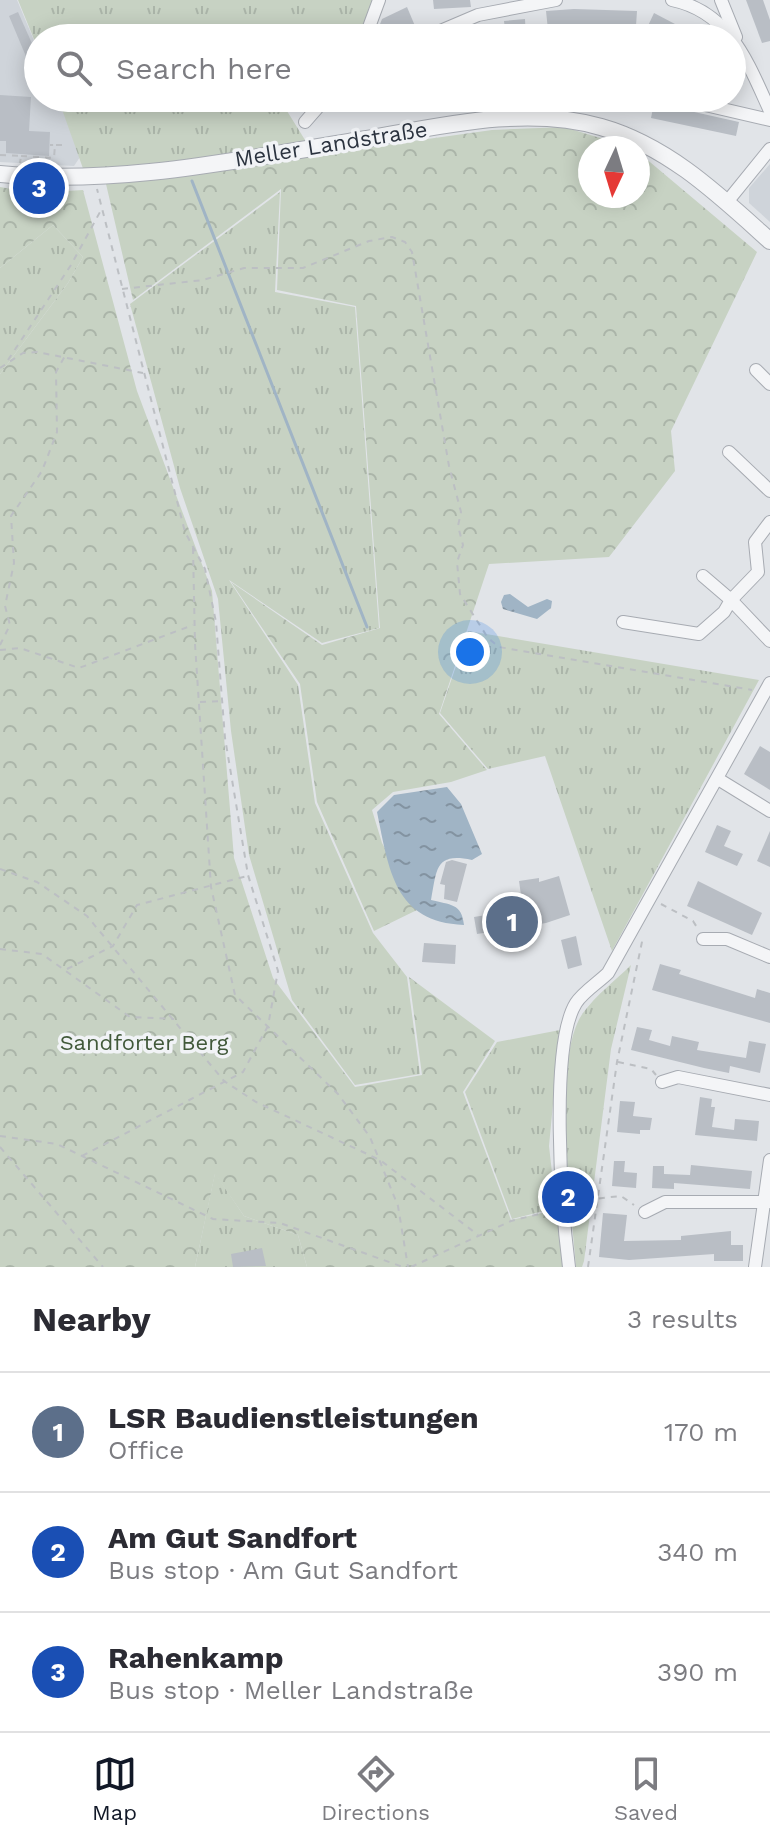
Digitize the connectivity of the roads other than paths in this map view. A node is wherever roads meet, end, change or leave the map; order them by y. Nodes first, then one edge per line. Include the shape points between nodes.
1 (379, 0) edge
2 (556, 0) edge
3 (672, 0) edge
4 (721, 0) edge
5 (370, 24) edge
6 (457, 24) edge
7 (719, 24) edge
8 (731, 24) edge
9 (746, 59) edge
10 (770, 111) edge
11 (314, 112) edge
12 (735, 112) edge
13 (770, 120) edge
14 (305, 122) dead end
15 (770, 149) edge
16 (0, 174) edge
17 (727, 202) junction
18 (770, 241) edge
19 (756, 370) dead end
20 (770, 384) edge
21 (729, 452) dead end
22 (770, 491) edge
23 (770, 522) edge
24 (703, 576) dead end
25 (731, 600) junction
26 (623, 622) dead end
27 (770, 641) edge
28 (767, 688) edge
29 (718, 779) junction
30 (770, 811) edge
31 (703, 939) road end
32 (770, 957) edge
33 (662, 1082) road end
34 (770, 1095) edge
35 (770, 1160) edge
36 (767, 1202) edge
37 (645, 1212) road end
38 (569, 1267) edge
39 (755, 1267) edge

1 - 5 street
2 - 6 street
3 - 7 street
4 - 8 street
9 - 10 street
11 - 14 street
12 - 13 street
15 - 17 street
16 - 17 street, Meller Landstraße via 71,177 148,171 425,129 556,120 599,126 632,138 664,154
17 - 18 street, Meller Landstraße
19 - 20 street
21 - 22 street
23 - 25 street via 755,542 758,572
24 - 25 street
25 - 26 street via 699,634
25 - 27 street
28 - 29 street
29 - 30 street
29 - 38 street via 608,973 577,1002 570,1021 559,1146
31 - 32 street via 727,939
33 - 34 street via 678,1077
35 - 36 street
36 - 37 street via 665,1202
36 - 39 street

